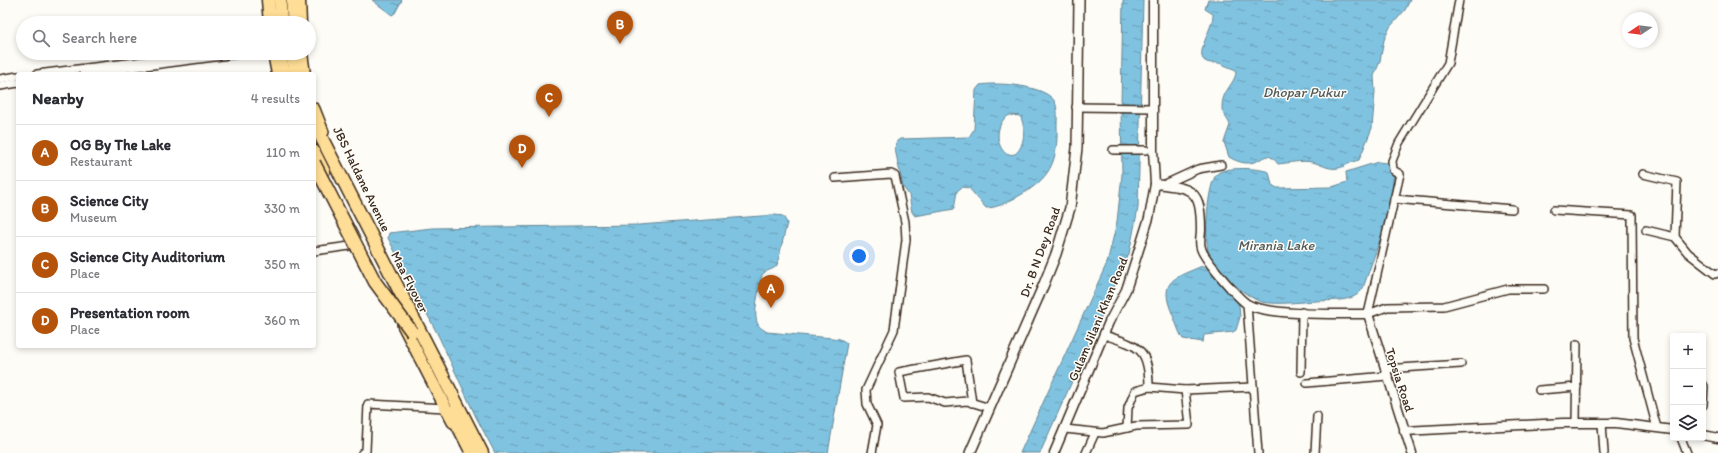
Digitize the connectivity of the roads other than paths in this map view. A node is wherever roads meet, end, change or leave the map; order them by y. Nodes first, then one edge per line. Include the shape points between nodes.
1 (268, 0) edge
2 (276, 0) edge
3 (280, 0) edge
4 (287, 0) edge
5 (292, 0) edge
6 (299, 0) edge
7 (1079, 0) edge
8 (1153, 0) edge
9 (1459, 0) edge
10 (269, 16) edge
11 (277, 16) edge
12 (281, 16) edge
13 (288, 16) edge
14 (293, 16) edge
15 (300, 16) edge
16 (151, 60) edge
17 (191, 60) edge
18 (275, 60) edge
19 (282, 60) edge
20 (285, 60) edge
21 (293, 60) edge
22 (299, 60) edge
23 (302, 60) edge
24 (53, 72) edge
25 (98, 72) edge
26 (278, 72) edge
27 (285, 72) edge
28 (286, 72) edge
29 (296, 72) edge
30 (302, 72) edge
31 (303, 72) edge
32 (16, 76) edge
33 (0, 79) edge
34 (16, 83) edge
35 (0, 86) edge
36 (1076, 107) junction
37 (1149, 108) junction
38 (316, 114) edge
39 (317, 138) edge
40 (1114, 150) dead end
41 (1146, 150) dead end
42 (316, 155) edge
43 (1221, 165) dead end
44 (316, 167) edge
45 (1643, 174) dead end
46 (834, 178) dead end
47 (1159, 185) junction
48 (1394, 199) junction
49 (1512, 209) dead end
50 (1554, 210) dead end
51 (1646, 230) dead end
52 (1674, 237) junction
53 (350, 246) dead end
54 (316, 251) edge
55 (1718, 273) edge
56 (1544, 289) dead end
57 (1248, 304) junction
58 (1302, 312) junction
59 (1368, 314) junction
60 (412, 332) junction
61 (1104, 335) junction
62 (1577, 344) dead end
63 (1461, 364) dead end
64 (1301, 372) dead end
65 (1386, 372) junction
66 (1307, 383) dead end
67 (1149, 387) junction
68 (1253, 387) junction
69 (1577, 387) junction
70 (1185, 390) junction
71 (1539, 390) dead end
72 (972, 403) junction
73 (446, 408) junction
74 (990, 408) junction
75 (1317, 416) dead end
76 (1576, 423) junction
77 (1602, 423) junction
78 (1127, 428) junction
79 (1657, 428) junction
80 (1065, 429) junction
81 (1670, 430) edge
82 (1404, 431) junction
83 (1095, 433) junction
84 (1706, 436) edge
85 (1718, 438) edge
86 (1682, 441) edge
87 (1409, 452) edge
88 (362, 453) edge
89 (468, 453) edge
90 (472, 453) edge
91 (483, 453) edge
92 (872, 453) edge
93 (970, 453) edge
94 (1054, 453) edge
95 (1086, 453) edge
96 (1258, 453) edge
97 (1316, 453) edge
98 (1604, 453) edge
99 (1687, 453) edge

1 - 10 highway
2 - 11 main road
3 - 12 highway
4 - 13 highway
5 - 14 main road
6 - 15 highway
7 - 36 main road, Dr. B N Dey Road
8 - 37 street, Gulam Jilani Khan Road
9 - 48 street via 1448,63 1412,121 1392,161 1393,170 1400,174
16 - 24 street
17 - 25 street
18 - 26 highway
19 - 27 main road
20 - 28 highway
21 - 29 highway
22 - 30 main road
23 - 31 highway
32 - 33 street
34 - 35 street
36 - 37 street
36 - 74 main road, Dr. B N Dey Road via 1077,148 1067,216 1044,284
37 - 47 street, Gulam Jilani Khan Road
38 - 91 main road, JBS Haldane Avenue via 332,152 428,338
39 - 60 highway, Maa Flyover, bridge
39 - 91 highway, Maa Flyover
40 - 41 street
42 - 73 main road
43 - 47 street via 1198,169
44 - 60 highway, bridge via 375,282
45 - 52 street via 1677,182
46 - 92 street via 891,174 895,176 905,222 906,240 894,330 866,390 867,404 877,425
47 - 57 street via 1180,187 1198,197 1201,207 1200,248
47 - 61 street, Gulam Jilani Khan Road via 1126,290
48 - 49 street
48 - 59 street
50 - 79 street via 1632,214 1633,338
51 - 52 street
52 - 55 street via 1701,264
53 - 54 street
56 - 59 street via 1508,289 1444,306 1387,306
57 - 58 street via 1267,309
57 - 68 street
58 - 59 street
58 - 64 street
59 - 65 street, Topsia Road
60 - 90 highway, Maa Flyover
61 - 67 street via 1132,344 1141,351 1148,366
61 - 80 street, Gulam Jilani Khan Road
62 - 69 street
63 - 65 street
65 - 66 street
65 - 82 street, Topsia Road
67 - 70 street
67 - 78 street via 1135,391 1128,408
68 - 70 street
68 - 96 street
69 - 71 street
69 - 76 street
70 - 78 street via 1189,426
72 - 72 street via 968,401 945,404 928,397 904,398 899,372 966,360
72 - 74 street
73 - 88 street via 368,404 366,451
73 - 89 main road
74 - 93 main road, Dr. B N Dey Road
75 - 97 street
76 - 77 street
76 - 82 street
77 - 79 street
77 - 98 street
78 - 83 street
79 - 81 street
80 - 83 street
80 - 94 street, Gulam Jilani Khan Road
82 - 87 street, Topsia Road
83 - 95 street
84 - 85 street
86 - 99 street

